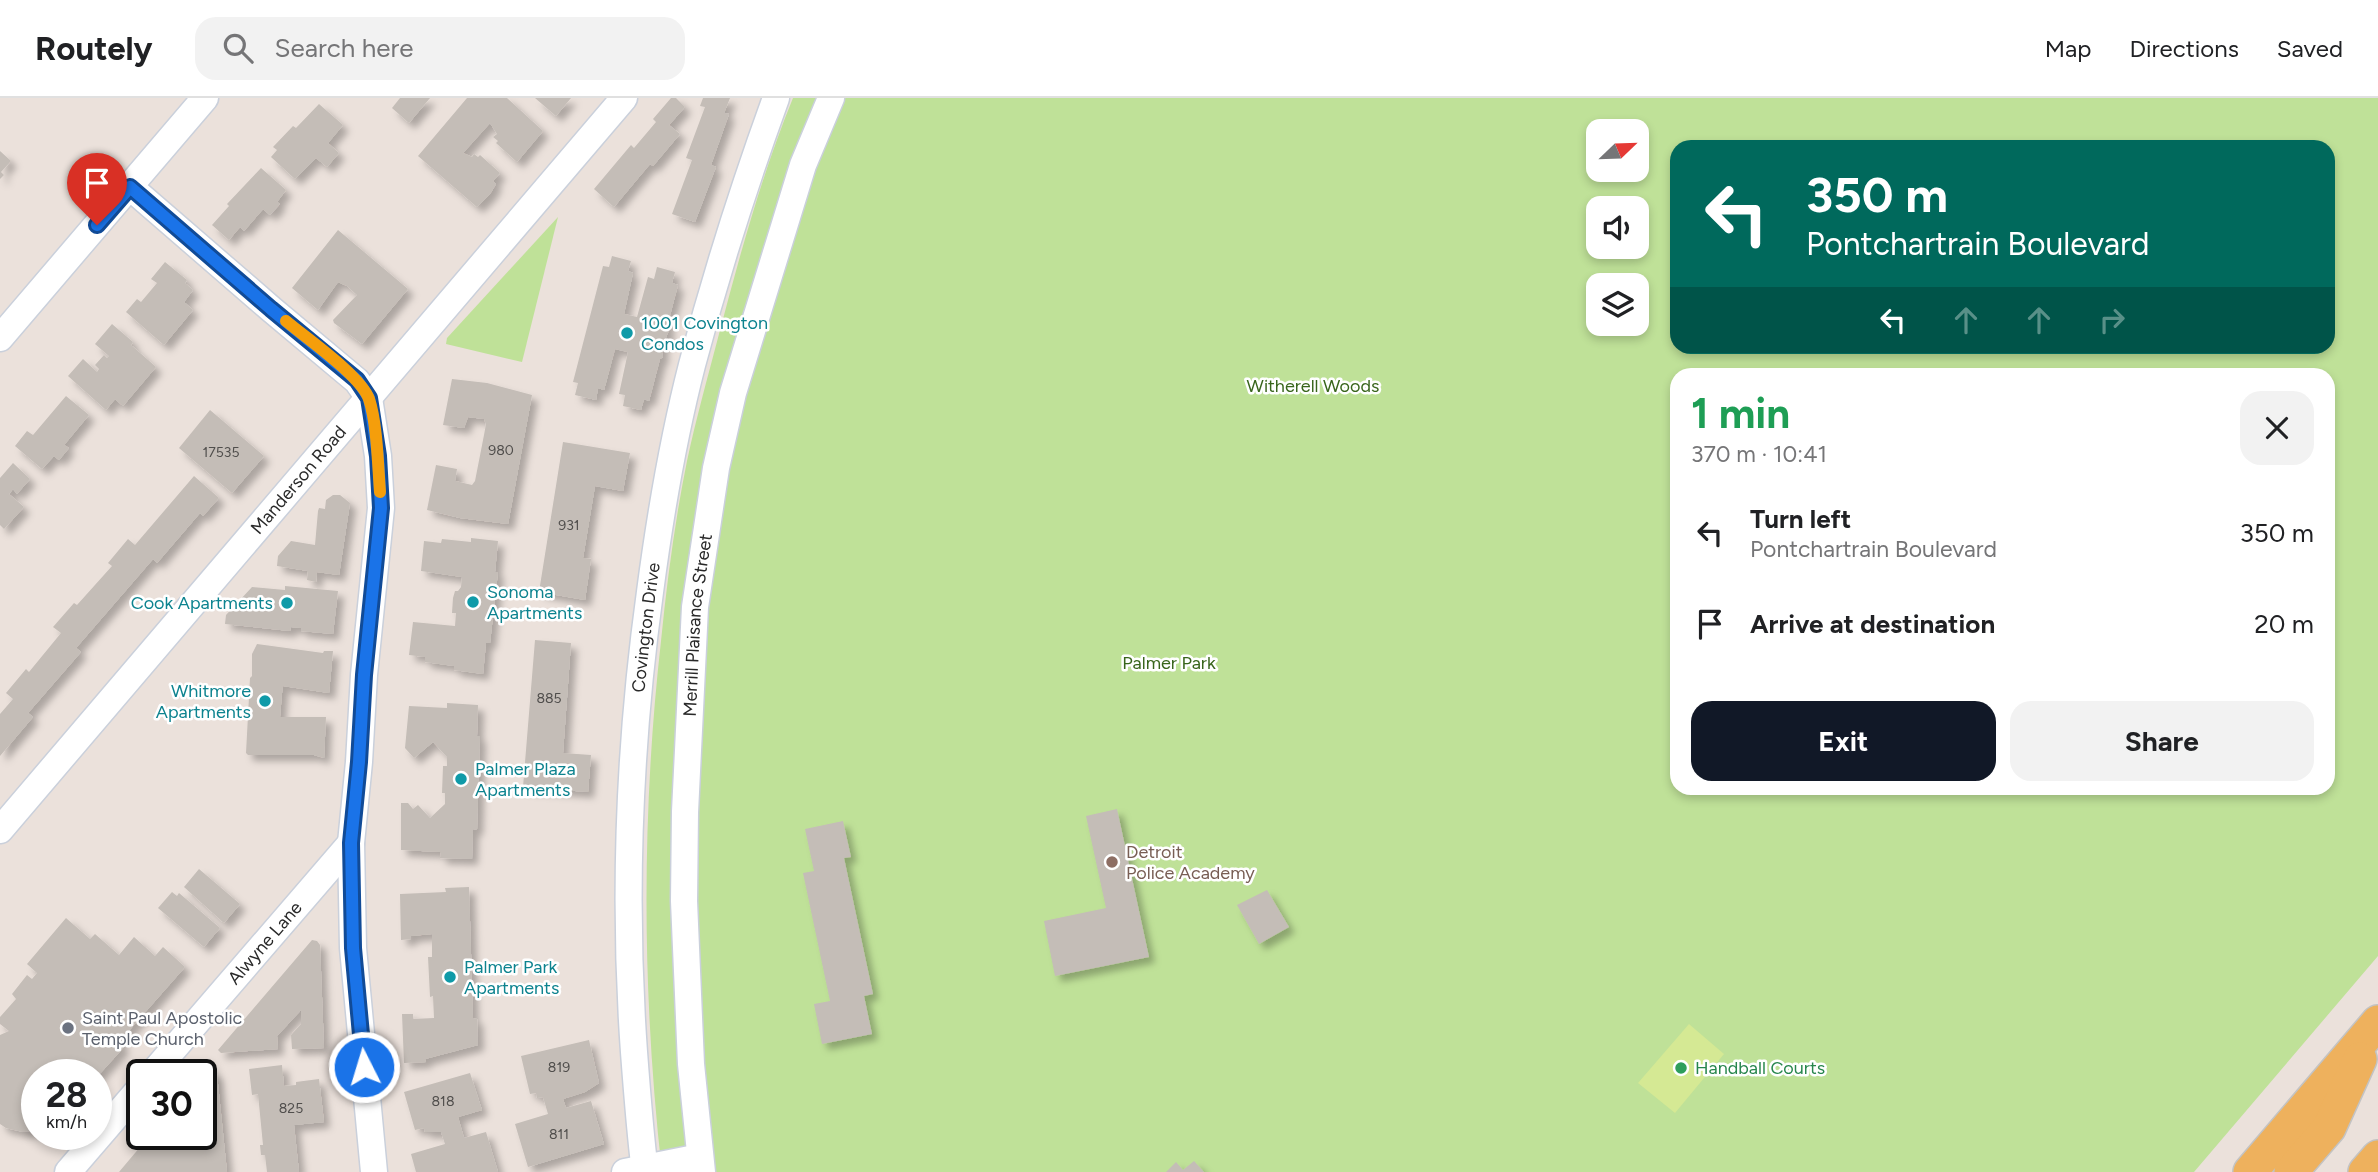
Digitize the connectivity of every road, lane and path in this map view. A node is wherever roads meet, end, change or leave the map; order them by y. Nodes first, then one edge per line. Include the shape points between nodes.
1 (205, 98) edge
2 (624, 98) edge
3 (776, 98) edge
4 (831, 98) edge
5 (130, 187) junction
6 (0, 338) edge
7 (369, 398) junction
8 (0, 830) edge
9 (351, 843) junction
10 (2377, 1023) edge
11 (165, 1059) edge
12 (126, 1105) edge
13 (2378, 1157) edge
14 (701, 1165) edge
15 (638, 1171) edge
16 (68, 1172) edge
17 (374, 1172) edge
18 (2250, 1172) edge
19 (2291, 1172) edge
20 (2365, 1172) edge

1 - 5 street
2 - 7 street, Manderson Road
3 - 15 street, Covington Drive via 724,248 692,367 666,487 646,624 630,811
4 - 14 street, Merrill Plaisance Street via 800,176 733,393 716,467 695,607 684,901
5 - 6 street
5 - 7 street via 357,380
7 - 8 street, Manderson Road
7 - 9 street via 381,508
9 - 11 street, Alwyne Lane
9 - 17 street via 353,948
10 - 18 main road
10 - 19 main road via 2329,1128
12 - 16 street
13 - 20 main road
14 - 15 street

